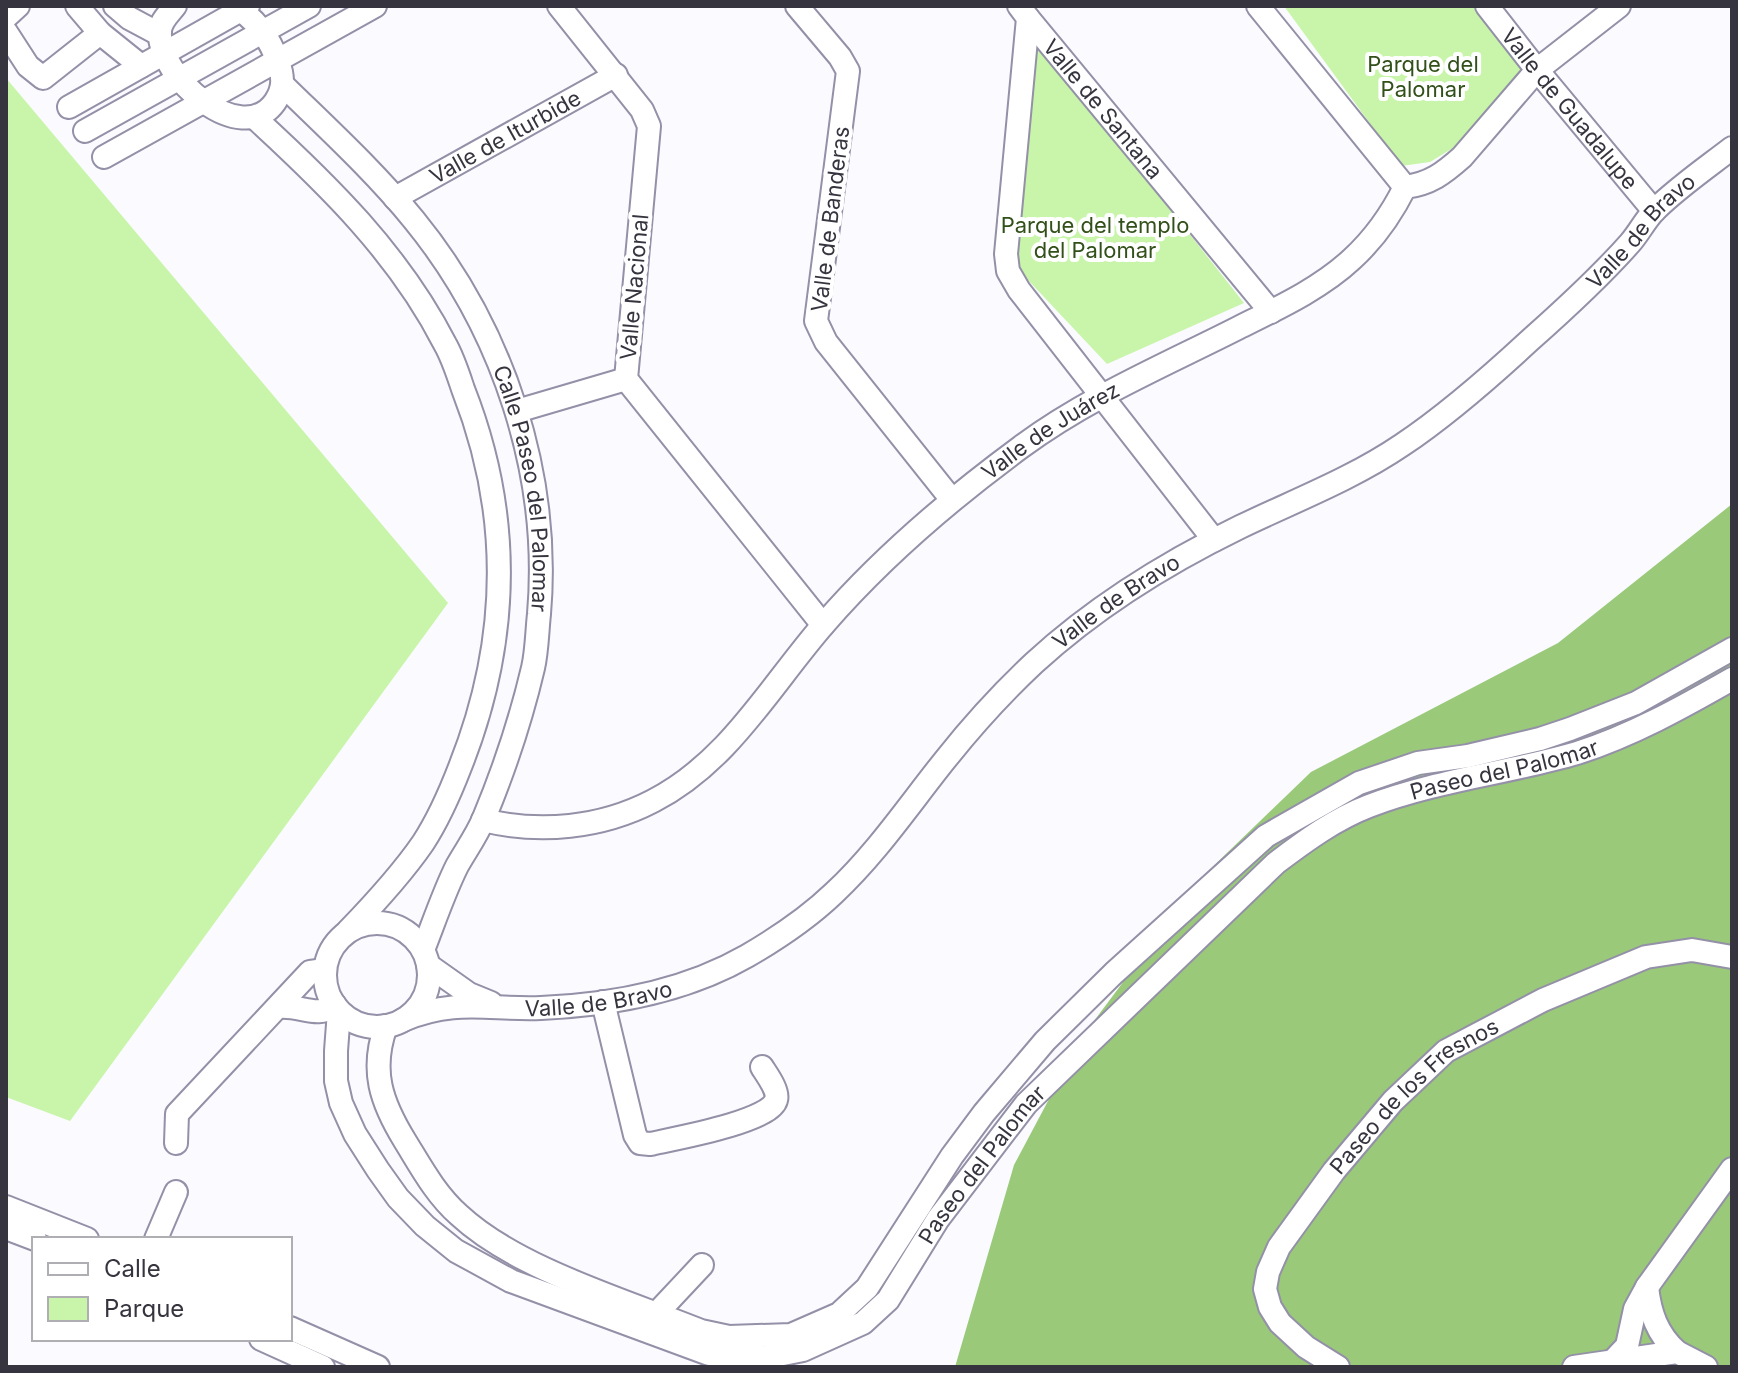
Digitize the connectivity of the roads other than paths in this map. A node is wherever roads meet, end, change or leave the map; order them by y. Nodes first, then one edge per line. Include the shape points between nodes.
1 (18, 6) edge
2 (77, 6) edge
3 (165, 6) edge
4 (175, 6) edge
5 (309, 6) edge
6 (375, 6) edge
7 (559, 6) edge
8 (797, 6) edge
9 (1258, 6) edge
10 (1487, 6) edge
11 (1619, 6) edge
12 (240, 7) edge
13 (122, 12) edge
14 (1024, 12) edge
15 (6, 17) edge
16 (6, 32) edge
17 (263, 32) junction
18 (100, 33) junction
19 (162, 43) junction
20 (278, 60) junction
21 (141, 66) junction
22 (1537, 70) junction
23 (616, 75) junction
24 (179, 79) junction
25 (283, 85) junction
26 (204, 101) junction
27 (69, 107) dead end
28 (255, 118) junction
29 (85, 131) dead end
30 (1732, 148) edge
31 (104, 157) dead end
32 (1405, 187) junction
33 (395, 198) junction
34 (1654, 211) junction
35 (1271, 312) junction
36 (626, 379) junction
37 (1103, 396) junction
38 (517, 411) junction
39 (952, 500) junction
40 (1214, 540) junction
41 (823, 625) junction
42 (1732, 649) edge
43 (1704, 665) junction
44 (1725, 684) edge
45 (1470, 767) junction
46 (483, 820) junction
47 (348, 931) junction
48 (1732, 957) edge
49 (426, 958) junction
50 (325, 970) junction
51 (1114, 973) junction
52 (1137, 995) junction
53 (603, 1002) junction
54 (499, 1006) junction
55 (279, 1007) junction
56 (337, 1008) junction
57 (395, 1023) junction
58 (762, 1067) dead end
59 (176, 1143) dead end
60 (1732, 1169) edge
61 (176, 1192) dead end
62 (6, 1207) edge
63 (928, 1213) junction
64 (6, 1228) edge
65 (82, 1237) edge
66 (157, 1237) edge
67 (32, 1238) edge
68 (702, 1265) dead end
69 (1647, 1287) junction
70 (652, 1323) junction
71 (292, 1337) edge
72 (292, 1339) edge
73 (1677, 1352) junction
74 (1611, 1363) junction
75 (323, 1367) edge
76 (378, 1367) edge
77 (1338, 1367) edge
78 (1574, 1367) edge
79 (1706, 1367) edge

1 - 15 street
2 - 18 street
3 - 13 street via 154,15
4 - 19 street via 162,21
5 - 17 street
6 - 20 street
7 - 23 street, Valle Nacional
8 - 39 street, Valle de Banderas via 848,71 816,321 826,342
9 - 32 street
10 - 22 street, Valle de Guadalupe
11 - 22 street
12 - 17 street
12 - 19 street
13 - 19 street
14 - 35 street, Valle de Santana
14 - 37 street, Valle de Santana via 1008,271
16 - 18 street via 28,66 43,78
17 - 20 street
17 - 24 street
18 - 21 street
19 - 21 street
19 - 24 street
20 - 25 street
20 - 26 street
21 - 27 street
22 - 32 street via 1462,157 1431,181
22 - 34 street, Valle de Guadalupe
23 - 33 street, Valle de Iturbide
23 - 36 street, Valle Nacional via 649,126
24 - 26 street
24 - 29 street
25 - 28 street via 272,107
25 - 33 street, Calle Paseo del Palomar
26 - 28 street via 227,114
26 - 31 street
28 - 47 street, Calle Paseo del Palomar via 378,240 414,291 446,345 473,413 498,523 500,585 478,721 425,841
30 - 34 street, Valle de Bravo
32 - 35 street, Valle de Juárez via 1387,221 1351,261
33 - 38 street, Calle Paseo del Palomar via 452,274 487,338
34 - 40 street, Valle de Bravo via 1631,243 1469,395 1400,446
35 - 37 street, Valle de Juárez
36 - 38 street
36 - 41 street, Valle Nacional
37 - 39 street, Valle de Juárez via 1024,444
37 - 40 street, Valle de Santana
38 - 46 street, Calle Paseo del Palomar via 539,522 539,605 524,703
39 - 41 street, Valle de Juárez via 894,549
40 - 53 street, Valle de Bravo via 1130,588 1035,663 946,759 863,863 798,923 718,970 662,990
41 - 46 street, Valle de Juárez via 726,745 653,801 570,826 532,828
42 - 43 street, Paseo del Palomar
43 - 44 street
43 - 45 street, Paseo del Palomar via 1636,703
44 - 45 street, Paseo del Palomar via 1581,751 1538,764
45 - 51 street, Paseo del Palomar via 1418,763 1359,783 1266,836
45 - 52 street, Paseo del Palomar via 1316,833 1276,863
46 - 49 street, Calle Paseo del Palomar via 457,867
47 - 49 street via 364,924 398,927 412,936
47 - 50 street via 335,943
48 - 77 street, Paseo de los Fresnos via 1692,950 1646,957 1543,1000 1446,1051 1393,1101 1334,1171 1279,1247 1268,1272 1265,1289 1280,1323
49 - 54 street, Valle de Bravo via 469,994
49 - 57 street via 424,996
50 - 55 street via 310,972
50 - 56 street
51 - 52 street
51 - 63 street, Paseo del Palomar via 1045,1041 984,1113
52 - 63 street, Paseo del Palomar via 1026,1104
53 - 54 street, Valle de Bravo
53 - 58 street via 640,1143 768,1111 777,1095
54 - 57 street, Valle de Bravo via 429,1009
55 - 56 street via 296,1005 317,1012
55 - 59 street via 177,1114
56 - 57 street via 361,1024
56 - 70 street, Paseo del Palomar via 336,1081 341,1103 398,1198 456,1251 484,1268 537,1292
57 - 70 street, Paseo del Palomar via 378,1048 381,1090 397,1128 434,1188 481,1234
60 - 69 street
61 - 66 street
62 - 65 street
63 - 70 street, Paseo del Palomar via 867,1288 839,1314 817,1325 791,1335 729,1337
64 - 67 street
68 - 70 street
69 - 73 street via 1656,1325
69 - 74 street via 1635,1309 1627,1346
71 - 76 street
72 - 75 street
73 - 74 street
73 - 79 street
74 - 78 street

